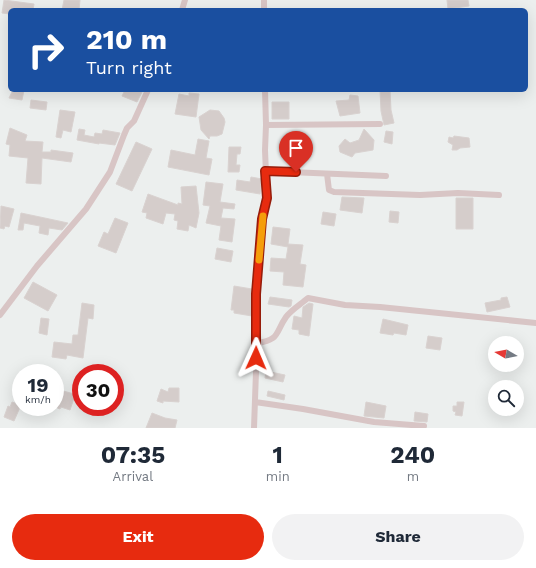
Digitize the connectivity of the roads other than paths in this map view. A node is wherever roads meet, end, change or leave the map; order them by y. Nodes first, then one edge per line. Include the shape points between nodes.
1 (147, 92) edge
2 (265, 92) edge
3 (380, 124) dead end
4 (266, 125) junction
5 (265, 171) junction
6 (327, 174) junction
7 (386, 176) dead end
8 (499, 195) dead end
9 (0, 315) edge
10 (536, 323) edge
11 (257, 343) junction
12 (255, 402) junction
13 (388, 426) edge
14 (424, 426) dead end
15 (254, 428) edge

1 - 9 street via 134,121 127,128 110,172 86,209 37,266
2 - 4 street
3 - 4 street
4 - 5 street
5 - 6 street
5 - 11 street via 267,198 262,219 256,294
6 - 7 street
6 - 8 street via 328,188 334,192
10 - 11 street via 345,305 308,298 286,316 278,334 268,341
11 - 12 street
12 - 13 street
12 - 15 street
13 - 14 street

